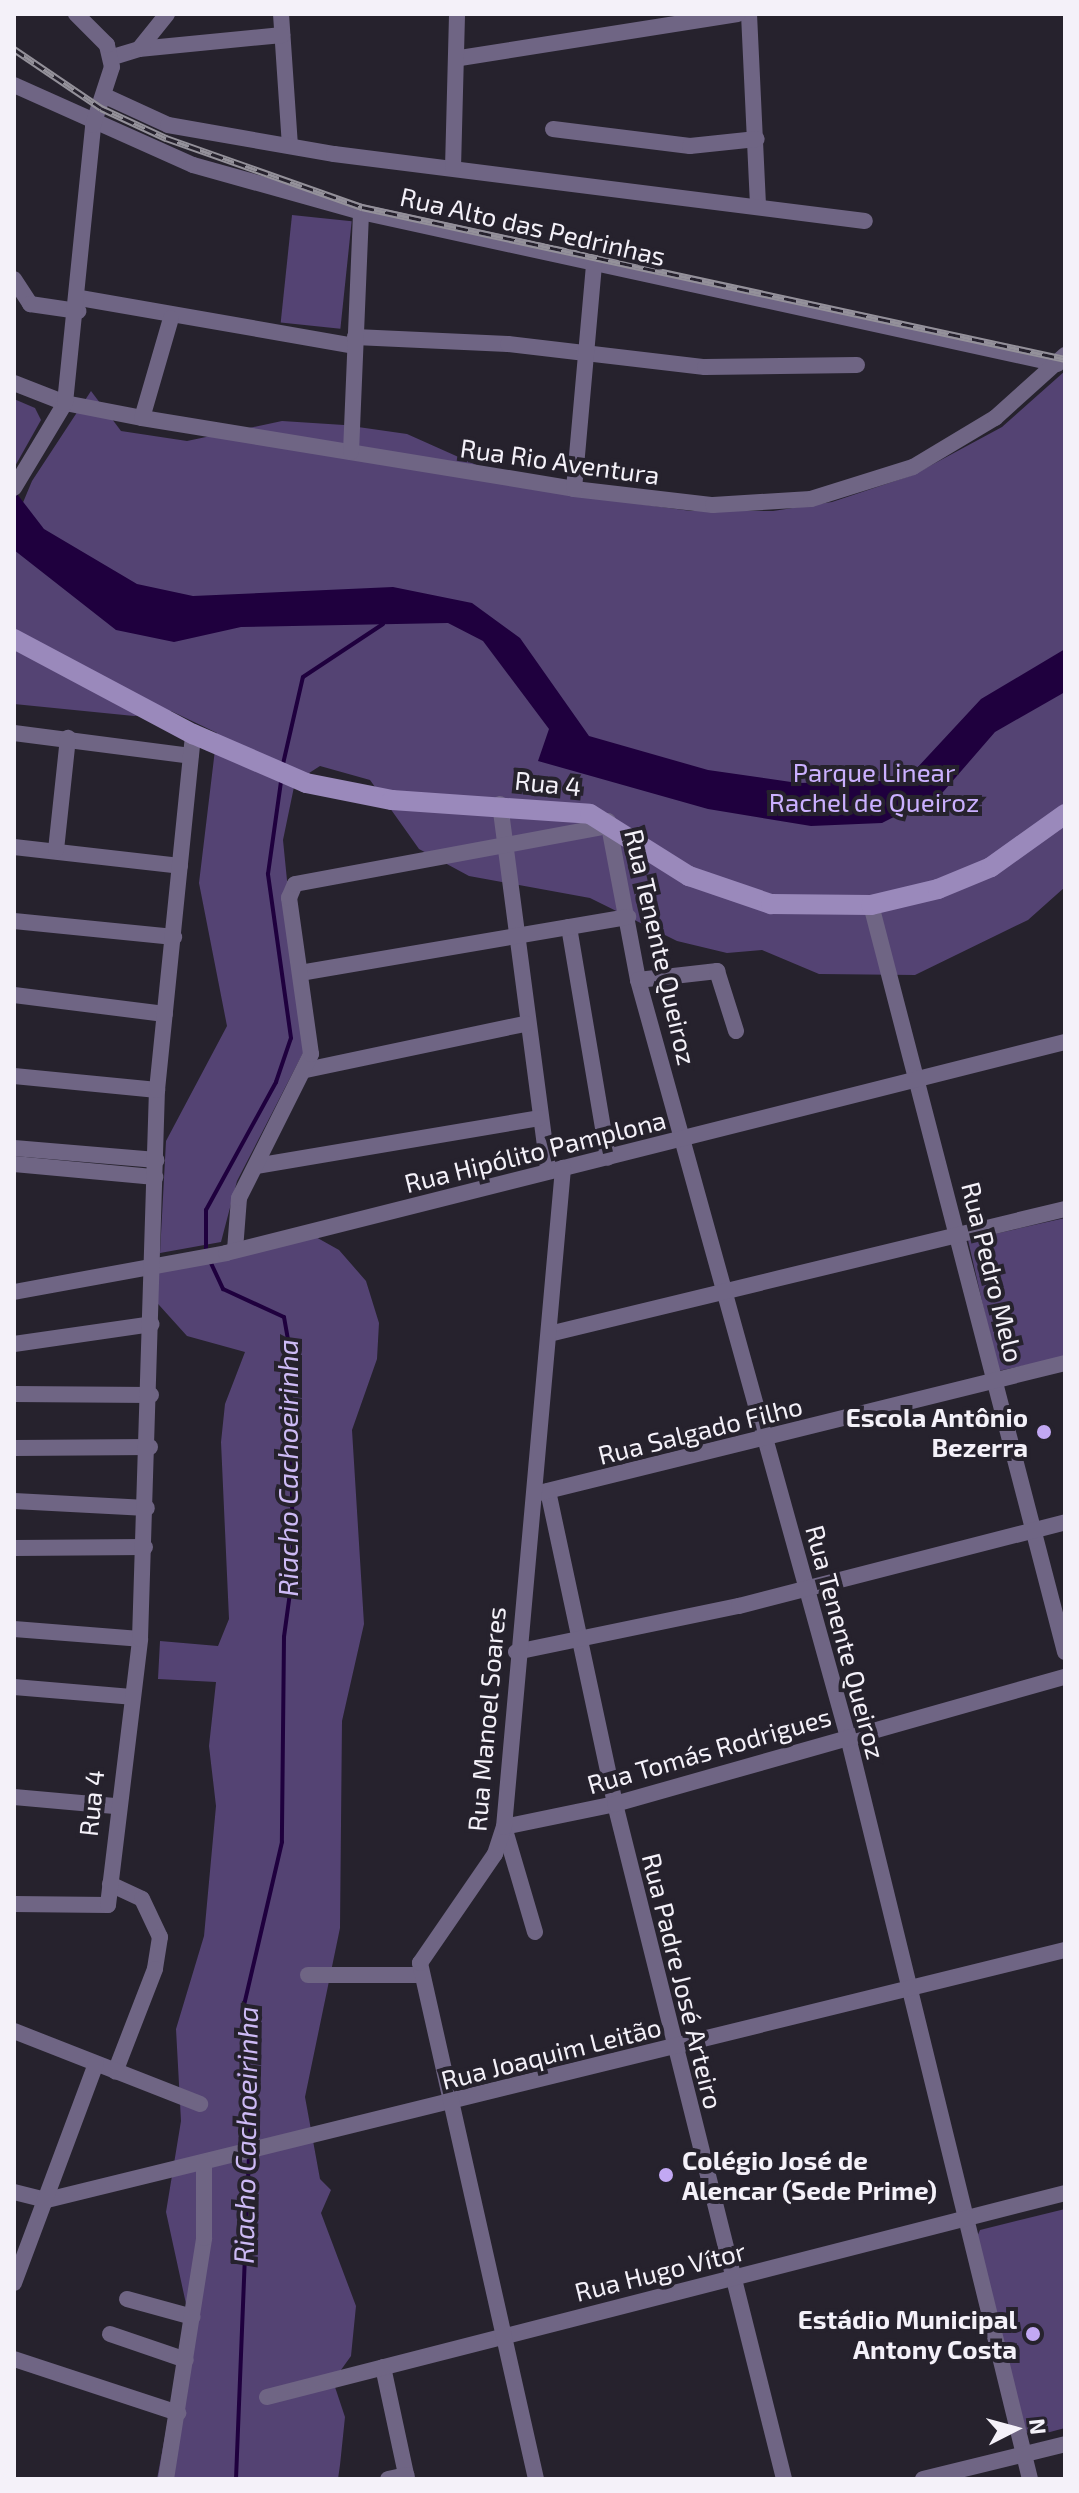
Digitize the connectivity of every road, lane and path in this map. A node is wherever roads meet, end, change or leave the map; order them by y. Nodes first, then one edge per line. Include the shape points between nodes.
1 (76, 14) edge
2 (167, 14) edge
3 (281, 14) edge
4 (457, 14) edge
5 (738, 14) edge
6 (749, 14) edge
7 (282, 35) junction
8 (139, 49) junction
9 (113, 57) junction
10 (460, 58) junction
11 (14, 85) edge
12 (105, 96) junction
13 (93, 125) junction
14 (553, 129) dead end
15 (757, 139) junction
16 (290, 145) junction
17 (453, 168) junction
18 (758, 202) junction
19 (361, 212) junction
20 (865, 221) dead end
21 (594, 265) junction
22 (14, 279) edge
23 (79, 304) junction
24 (171, 318) junction
25 (354, 342) junction
26 (583, 356) junction
27 (1061, 359) edge
28 (857, 365) dead end
29 (14, 383) edge
30 (65, 403) junction
31 (142, 418) junction
32 (351, 452) junction
33 (18, 482) edge
34 (574, 489) junction
35 (14, 639) edge
36 (14, 733) edge
37 (193, 734) junction
38 (68, 738) junction
39 (191, 756) junction
40 (500, 804) junction
41 (1065, 814) edge
42 (608, 823) junction
43 (507, 842) junction
44 (14, 847) edge
45 (56, 850) junction
46 (180, 866) junction
47 (871, 905) junction
48 (628, 917) junction
49 (14, 921) edge
50 (569, 927) junction
51 (517, 934) junction
52 (174, 937) junction
53 (300, 973) junction
54 (638, 980) junction
55 (14, 995) edge
56 (165, 1014) junction
57 (525, 1024) junction
58 (736, 1031) dead end
59 (1065, 1042) edge
60 (306, 1070) junction
61 (14, 1076) edge
62 (919, 1078) junction
63 (157, 1090) junction
64 (539, 1118) junction
65 (683, 1140) junction
66 (14, 1148) edge
67 (608, 1158) junction
68 (14, 1164) edge
69 (256, 1166) junction
70 (155, 1168) junction
71 (555, 1170) junction
72 (1065, 1209) edge
73 (959, 1235) junction
74 (231, 1252) junction
75 (149, 1265) junction
76 (14, 1292) edge
77 (724, 1292) junction
78 (152, 1324) junction
79 (549, 1334) junction
80 (14, 1344) edge
81 (1065, 1363) edge
82 (996, 1379) junction
83 (14, 1394) edge
84 (151, 1395) junction
85 (766, 1439) junction
86 (150, 1447) junction
87 (14, 1448) edge
88 (541, 1493) junction
89 (14, 1501) edge
90 (147, 1508) junction
91 (1065, 1522) edge
92 (1031, 1530) junction
93 (145, 1547) junction
94 (14, 1548) edge
95 (806, 1589) junction
96 (14, 1629) edge
97 (140, 1639) junction
98 (583, 1639) junction
99 (516, 1652) junction
100 (1065, 1652) edge
101 (1065, 1677) edge
102 (14, 1687) edge
103 (132, 1697) junction
104 (848, 1737) junction
105 (14, 1797) edge
106 (615, 1804) junction
107 (115, 1806) junction
108 (504, 1827) junction
109 (110, 1884) junction
110 (14, 1904) edge
111 (535, 1932) dead end
112 (1065, 1950) edge
113 (308, 1975) dead end
114 (421, 1975) junction
115 (910, 1990) junction
116 (14, 2031) edge
117 (674, 2048) junction
118 (96, 2064) junction
119 (115, 2072) junction
120 (446, 2103) junction
121 (200, 2104) dead end
122 (212, 2160) junction
123 (14, 2192) edge
124 (1065, 2193) edge
125 (47, 2200) junction
126 (966, 2219) junction
127 (731, 2279) junction
128 (14, 2283) edge
129 (127, 2299) dead end
130 (193, 2317) junction
131 (110, 2334) dead end
132 (501, 2334) junction
133 (14, 2359) edge
134 (186, 2360) junction
135 (383, 2367) junction
136 (267, 2397) dead end
137 (178, 2413) junction
138 (1065, 2444) edge
139 (1024, 2455) junction
140 (407, 2477) edge
141 (166, 2479) edge
142 (388, 2479) edge
143 (536, 2479) edge
144 (784, 2479) edge
145 (923, 2479) edge
146 (1030, 2479) edge

1 - 9 street
2 - 8 street
3 - 7 street
4 - 10 street
5 - 10 street
6 - 15 street
7 - 8 street
7 - 16 street
8 - 9 street
9 - 12 street
10 - 17 street
11 - 13 street, Rua Alto das Pedrinhas
12 - 13 street
12 - 16 street via 168,125
13 - 19 street, Rua Alto das Pedrinhas via 193,165
13 - 23 street
14 - 15 street via 690,146
15 - 18 street
16 - 17 street
17 - 18 street
18 - 20 street
19 - 21 street, Rua Alto das Pedrinhas
19 - 25 street
21 - 26 street
21 - 27 street, Rua Alto das Pedrinhas
22 - 23 street via 30,304
23 - 24 street
23 - 30 street
24 - 25 street
24 - 31 street
25 - 26 street via 508,344
25 - 32 street
26 - 28 street via 705,367
26 - 34 street
27 - 34 street, Rua Rio Aventura via 995,418 913,467 811,499 713,505
29 - 30 street, Rua Rio Aventura
30 - 31 street, Rua Rio Aventura
30 - 33 street
31 - 32 street, Rua Rio Aventura
32 - 34 street, Rua Rio Aventura
35 - 37 main road, Rua 4
36 - 38 street
37 - 39 street, Rua 4
37 - 40 main road, Rua 4 via 306,783 392,800
38 - 39 street
38 - 45 street
39 - 46 street, Rua 4
40 - 42 main road, Rua 4
40 - 43 street, Rua Manoel Soares
41 - 47 main road, Rua 4 via 991,867
42 - 43 street, Rua 4
42 - 47 main road, Rua 4 via 689,876 740,897 798,907
42 - 48 street, Rua Tenente Queiroz
43 - 51 street, Rua Manoel Soares
43 - 53 street, Rua 4 via 299,881 289,898
44 - 45 street
45 - 46 street
46 - 52 street, Rua 4
47 - 62 street, Rua Pedro Melo
48 - 50 street
48 - 54 street, Rua Tenente Queiroz
49 - 52 street
50 - 51 street
50 - 67 street
51 - 53 street
51 - 57 street, Rua Manoel Soares
52 - 56 street, Rua 4
53 - 60 street via 311,1042
54 - 58 street via 717,971
54 - 65 street, Rua Tenente Queiroz
55 - 56 street
56 - 63 street, Rua 4
57 - 60 street
57 - 64 street, Rua Manoel Soares
59 - 62 street, Rua Hipólito Pamplona
60 - 69 street
61 - 63 street
62 - 65 street, Rua Hipólito Pamplona
62 - 73 street, Rua Pedro Melo
63 - 70 street, Rua 4
64 - 69 street
64 - 71 street, Rua Manoel Soares
65 - 67 street, Rua Hipólito Pamplona
65 - 77 street, Rua Tenente Queiroz
66 - 70 street
67 - 71 street, Rua Hipólito Pamplona
68 - 70 street
69 - 74 street via 239,1198
70 - 75 street, Rua 4
71 - 74 street, Rua Hipólito Pamplona
71 - 79 street, Rua Manoel Soares
72 - 73 street
73 - 77 street
73 - 82 street, Rua Pedro Melo
74 - 75 street, Rua Hipólito Pamplona
75 - 76 street, Rua Hipólito Pamplona
75 - 78 street, Rua 4
77 - 79 street
77 - 85 street, Rua Tenente Queiroz
78 - 80 street
78 - 84 street, Rua 4
79 - 88 street, Rua Manoel Soares
81 - 82 street, Rua Salgado Filho
82 - 85 street, Rua Salgado Filho
82 - 92 street, Rua Pedro Melo
83 - 84 street
84 - 86 street, Rua 4
85 - 88 street, Rua Salgado Filho
85 - 95 street, Rua Tenente Queiroz
86 - 87 street
86 - 90 street, Rua 4
88 - 98 street, Rua Padre José Arteiro
88 - 99 street, Rua Manoel Soares
89 - 90 street
90 - 93 street, Rua 4
91 - 92 street
92 - 95 street
92 - 100 street, Rua Pedro Melo
93 - 94 street
93 - 97 street, Rua 4
95 - 98 street
95 - 104 street, Rua Tenente Queiroz
96 - 97 street
97 - 103 street, Rua 4
98 - 99 street
98 - 106 street, Rua Padre José Arteiro
99 - 108 street, Rua Manoel Soares
101 - 104 street, Rua Tomás Rodrigues
102 - 103 street
103 - 107 street, Rua 4
104 - 106 street, Rua Tomás Rodrigues
104 - 115 street, Rua Tenente Queiroz
105 - 107 street
106 - 108 street, Rua Tomás Rodrigues
106 - 117 street, Rua Padre José Arteiro
107 - 109 street, Rua 4
108 - 111 street
108 - 114 street, Rua Manoel Soares via 495,1854 423,1953
109 - 110 street, Rua 4 via 108,1905 100,1910
109 - 119 street via 142,1899 160,1937 155,1969
112 - 115 street, Rua Joaquim Leitão
113 - 114 street
114 - 120 street
115 - 117 street, Rua Joaquim Leitão
115 - 126 street, Rua Tenente Queiroz
116 - 118 street
117 - 120 street, Rua Joaquim Leitão
117 - 127 street, Rua Padre José Arteiro
118 - 119 street
118 - 125 street
119 - 121 street
120 - 122 street, Rua Joaquim Leitão
120 - 132 street
122 - 125 street, Rua Joaquim Leitão
122 - 130 street
123 - 125 street
124 - 126 street, Rua Hugo Vítor
125 - 128 street
126 - 127 street, Rua Hugo Vítor
126 - 139 street, Rua Tenente Queiroz
127 - 132 street, Rua Hugo Vítor
127 - 144 street, Rua Padre José Arteiro
129 - 130 street
130 - 134 street
131 - 134 street
132 - 135 street, Rua Hugo Vítor
132 - 143 street
133 - 137 street
134 - 137 street
135 - 136 street, Rua Hugo Vítor
135 - 140 street
137 - 141 street
138 - 139 street
139 - 145 street
139 - 146 street, Rua Tenente Queiroz
140 - 142 street

